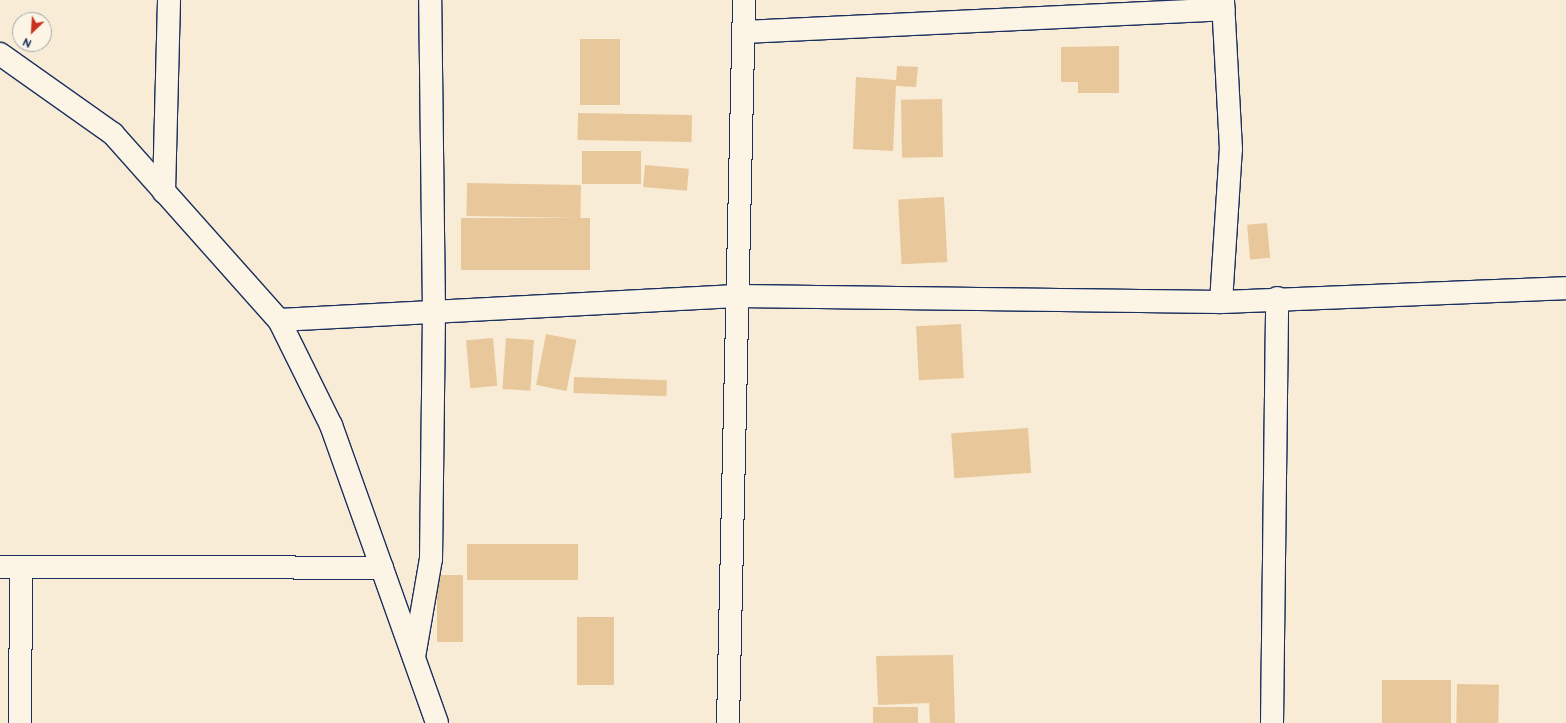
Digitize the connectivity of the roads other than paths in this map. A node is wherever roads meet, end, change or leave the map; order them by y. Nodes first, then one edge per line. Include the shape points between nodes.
1 (168, 0) edge
2 (430, 0) edge
3 (744, 0) edge
4 (1223, 4) edge
5 (744, 32) junction
6 (0, 54) edge
7 (164, 192) junction
8 (1566, 288) edge
9 (736, 296) junction
10 (1277, 298) junction
11 (1222, 302) junction
12 (434, 312) junction
13 (279, 320) junction
14 (10, 568) edge
15 (382, 568) junction
16 (414, 658) junction
17 (20, 723) edge
18 (437, 723) edge
19 (728, 723) edge
20 (1272, 723) edge

1 - 7 street
2 - 12 street
3 - 5 street
4 - 5 street
4 - 11 street via 1231,149
5 - 9 street
6 - 7 street via 113,134
7 - 13 street
8 - 10 street
9 - 11 street
9 - 12 street
9 - 19 street
10 - 11 street
10 - 20 street
12 - 13 street
12 - 16 street via 431,559
13 - 15 street via 331,425
14 - 15 street
14 - 17 street
15 - 16 street
16 - 18 street

